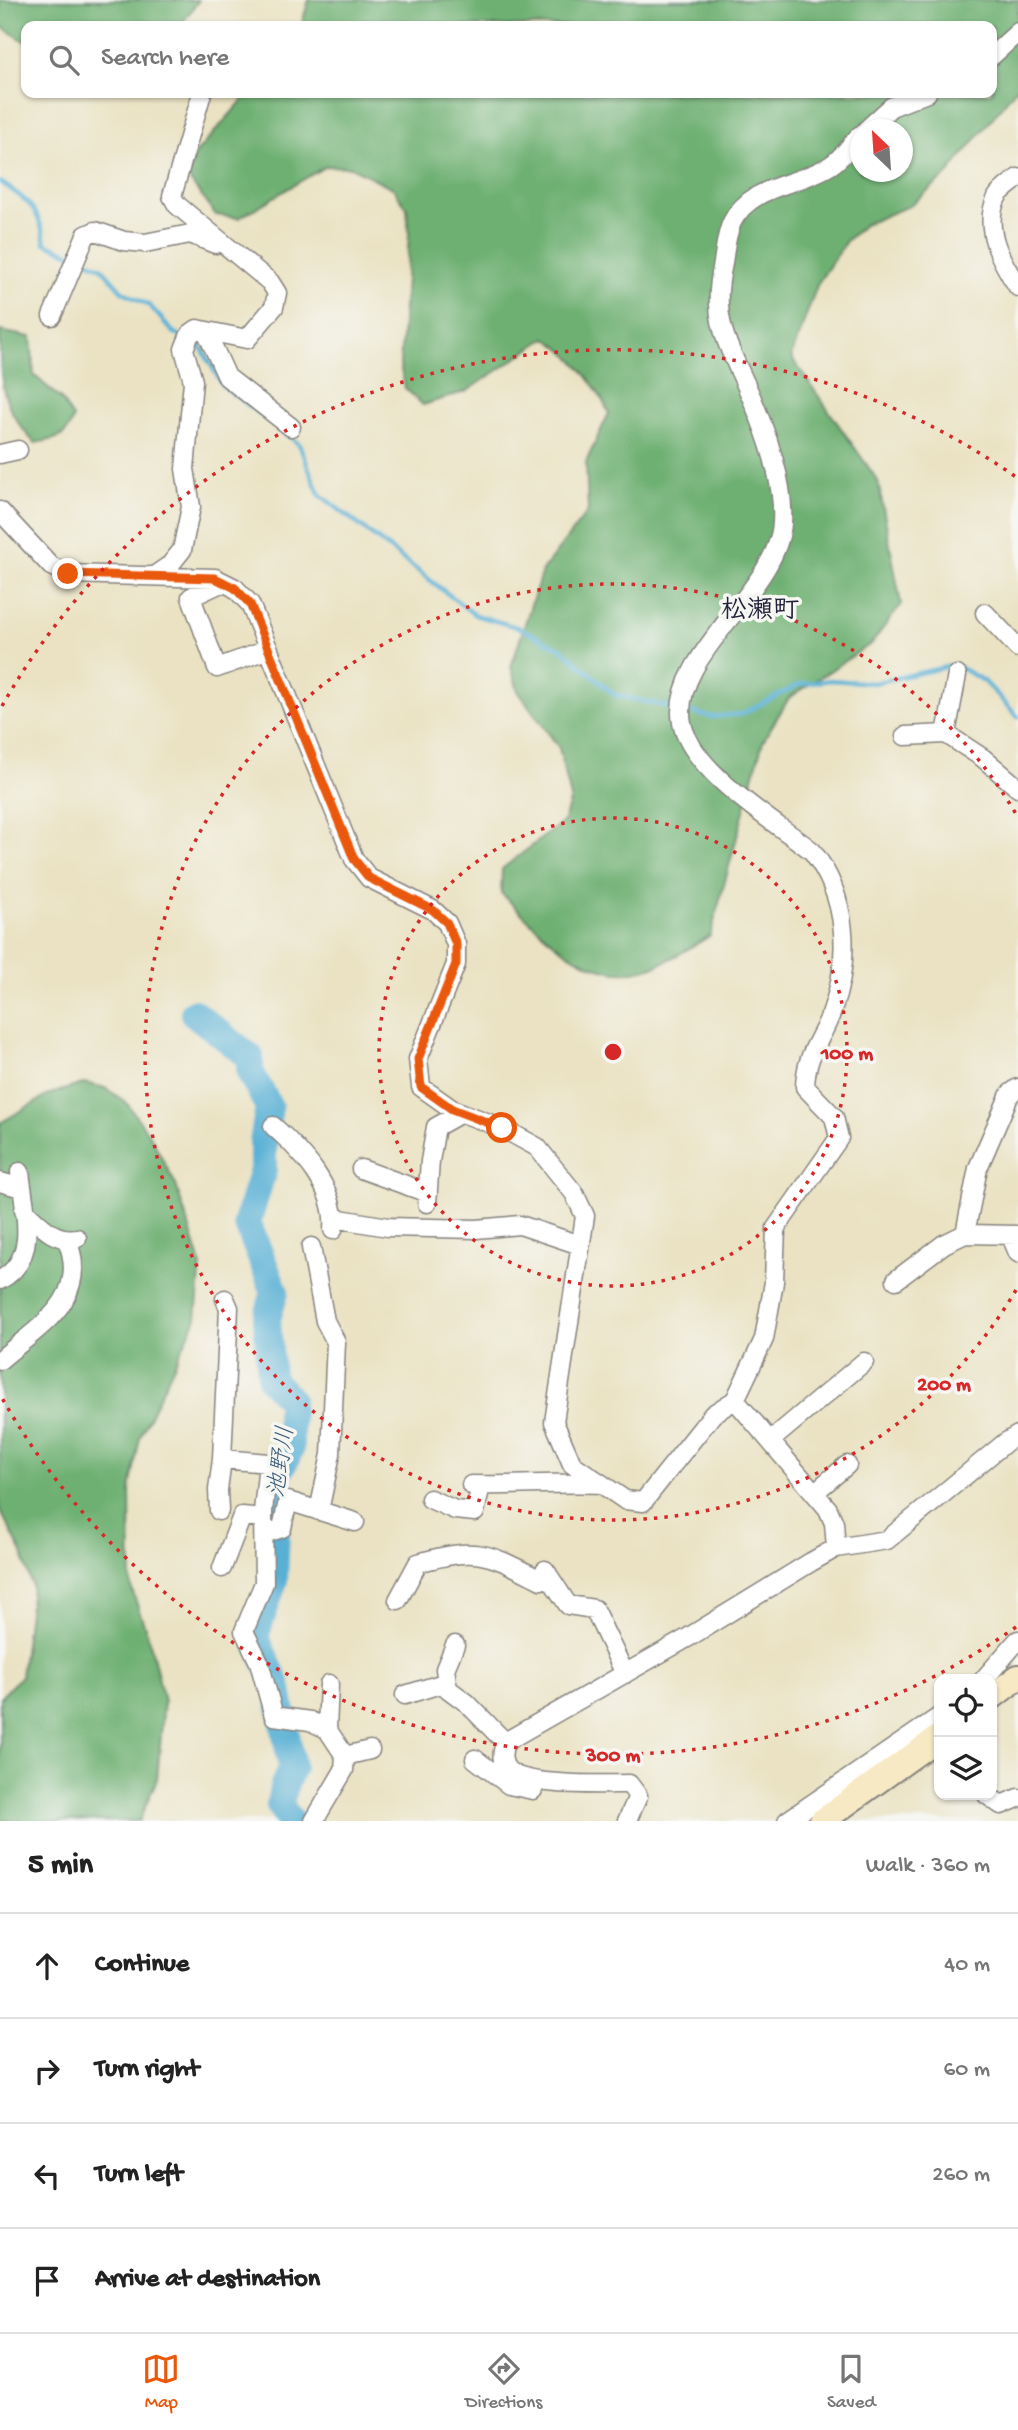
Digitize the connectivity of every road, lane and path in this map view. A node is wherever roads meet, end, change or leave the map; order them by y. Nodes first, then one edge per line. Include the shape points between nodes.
1 (1018, 32) edge
2 (997, 51) edge
3 (201, 98) edge
4 (914, 98) edge
5 (878, 119) edge
6 (850, 146) edge
7 (1018, 178) edge
8 (231, 250) junction
9 (1018, 287) edge
10 (52, 316) dead end
11 (193, 338) junction
12 (291, 427) dead end
13 (0, 511) edge
14 (154, 576) junction
15 (223, 582) junction
16 (985, 612) dead end
17 (1018, 648) edge
18 (268, 649) junction
19 (957, 676) dead end
20 (946, 734) junction
21 (905, 736) dead end
22 (1018, 788) edge
23 (1018, 1088) edge
24 (461, 1113) junction
25 (273, 1126) dead end
26 (361, 1169) dead end
27 (0, 1182) edge
28 (24, 1210) junction
29 (965, 1234) junction
30 (1015, 1235) edge
31 (580, 1245) junction
32 (311, 1247) dead end
33 (1018, 1254) edge
34 (0, 1280) edge
35 (897, 1280) dead end
36 (225, 1299) dead end
37 (0, 1360) edge
38 (864, 1362) dead end
39 (735, 1400) junction
40 (1018, 1435) edge
41 (770, 1441) junction
42 (222, 1459) junction
43 (847, 1465) dead end
44 (602, 1484) junction
45 (814, 1493) junction
46 (430, 1499) dead end
47 (219, 1511) dead end
48 (319, 1511) junction
49 (355, 1522) dead end
50 (264, 1526) junction
51 (836, 1548) junction
52 (222, 1568) dead end
53 (398, 1600) dead end
54 (1018, 1640) edge
55 (454, 1645) dead end
56 (625, 1674) junction
57 (988, 1674) edge
58 (1018, 1677) edge
59 (447, 1682) junction
60 (329, 1684) dead end
61 (997, 1693) edge
62 (405, 1695) dead end
63 (934, 1720) edge
64 (327, 1729) junction
65 (934, 1741) edge
66 (505, 1742) junction
67 (370, 1750) dead end
68 (345, 1756) junction
69 (475, 1759) dead end
70 (561, 1782) junction
71 (1018, 1798) edge
72 (994, 1800) edge
73 (314, 1821) edge
74 (627, 1821) edge
75 (787, 1821) edge
76 (822, 1821) edge

1 - 2 street
3 - 8 street via 172,196
4 - 5 street via 891,107
6 - 39 street via 832,165 747,203 727,235 719,284 726,340 762,422 782,524 773,554 700,657 682,706 682,724 714,776 818,858 836,895 845,935 842,979 806,1065 805,1087 834,1117 839,1138 776,1228 774,1282 764,1339
7 - 9 street via 998,195 989,226 1004,266
8 - 10 street via 190,233 145,243 95,231 86,235
8 - 11 street via 270,282 276,293 274,307 247,339
11 - 12 street via 227,377
11 - 14 street via 185,469 191,507 182,550
13 - 14 street via 51,566 68,574
14 - 15 street via 203,576
15 - 18 street via 250,604
15 - 18 street via 191,597 217,668
16 - 17 street
18 - 24 street via 354,859 369,878 433,910 447,923 456,944 456,964 418,1059 421,1087
19 - 20 street
20 - 21 street
20 - 22 street
23 - 29 street via 1010,1094 978,1168
24 - 26 street via 436,1127 427,1198
24 - 31 street via 537,1147 574,1194 585,1216
25 - 31 street via 306,1156 329,1198 333,1224 476,1229 520,1225
27 - 28 street via 21,1180
28 - 34 street via 24,1254 15,1271
28 - 37 street via 44,1231 72,1239 74,1268 70,1293 58,1310
29 - 30 street
29 - 35 street
30 - 33 street
31 - 44 street via 554,1422 572,1464
32 - 48 street via 325,1321 336,1342 331,1454
36 - 42 street via 229,1308
38 - 41 street
39 - 41 street
39 - 44 street via 713,1414 643,1502 625,1500
40 - 51 street via 887,1539
41 - 45 street
42 - 47 street
42 - 50 street via 268,1463
43 - 45 street
44 - 46 street via 476,1485 475,1512 455,1510
45 - 51 street via 834,1522
48 - 49 street
48 - 50 street via 288,1501 282,1528
50 - 52 street via 242,1516
50 - 64 street via 264,1583 244,1631 247,1643 260,1661 274,1716 310,1721
51 - 56 street
53 - 56 street via 418,1563 454,1553 490,1555 541,1580 554,1577 568,1605 594,1609
54 - 57 street
55 - 59 street via 445,1669
56 - 66 street
58 - 61 street
59 - 62 street
59 - 66 street via 448,1689
60 - 64 street
63 - 75 street
64 - 68 street
65 - 76 street
66 - 70 street via 502,1756 506,1768 519,1777
67 - 68 street
68 - 73 street via 344,1770
69 - 70 street via 509,1785 559,1790
70 - 74 street via 629,1784 638,1796
71 - 72 street via 1001,1805

